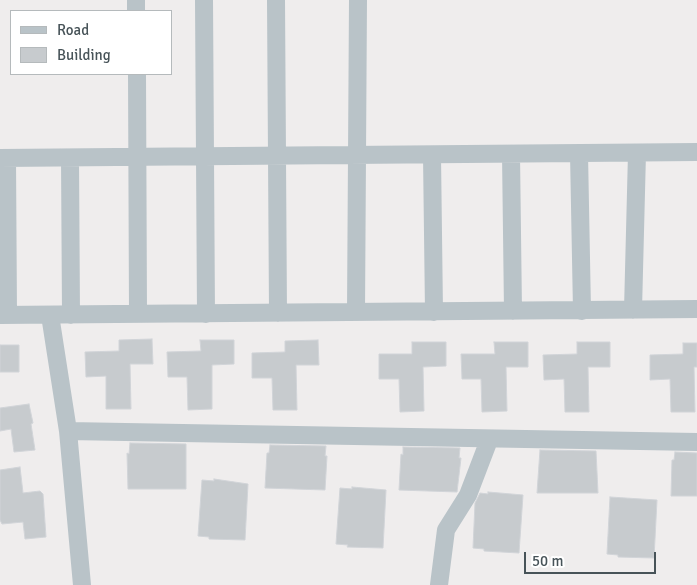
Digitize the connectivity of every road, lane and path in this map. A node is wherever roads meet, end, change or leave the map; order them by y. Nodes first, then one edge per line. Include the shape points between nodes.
1 (204, 0) edge
2 (276, 0) edge
3 (358, 0) edge
4 (137, 75) edge
5 (697, 152) edge
6 (579, 153) junction
7 (637, 153) junction
8 (432, 154) junction
9 (511, 154) junction
10 (358, 155) junction
11 (205, 156) junction
12 (277, 156) junction
13 (137, 157) junction
14 (4, 158) edge
15 (70, 158) junction
16 (633, 310) junction
17 (697, 310) edge
18 (513, 311) junction
19 (582, 311) junction
20 (356, 312) junction
21 (434, 312) junction
22 (278, 313) junction
23 (138, 314) junction
24 (206, 314) junction
25 (4, 315) edge
26 (50, 315) junction
27 (71, 315) junction
28 (68, 431) junction
29 (489, 440) junction
30 (697, 442) edge
31 (82, 585) edge
32 (439, 585) edge

1 - 11 street
2 - 12 street
3 - 10 street
4 - 13 street
5 - 7 street
6 - 7 street
6 - 9 street
6 - 19 street
7 - 16 street
8 - 9 street
8 - 10 street
8 - 21 street
9 - 18 street
10 - 12 street
10 - 20 street
11 - 12 street
11 - 13 street
11 - 24 street
12 - 22 street
13 - 15 street
13 - 23 street
14 - 15 street
14 - 25 street
15 - 27 street
16 - 17 street
16 - 19 street
18 - 19 street
18 - 21 street
20 - 21 street
20 - 22 street
22 - 24 street
23 - 24 street
23 - 27 street
25 - 26 street
26 - 27 street
26 - 28 street
28 - 29 street
28 - 31 street
29 - 30 street
29 - 32 street via 468,495 446,530

